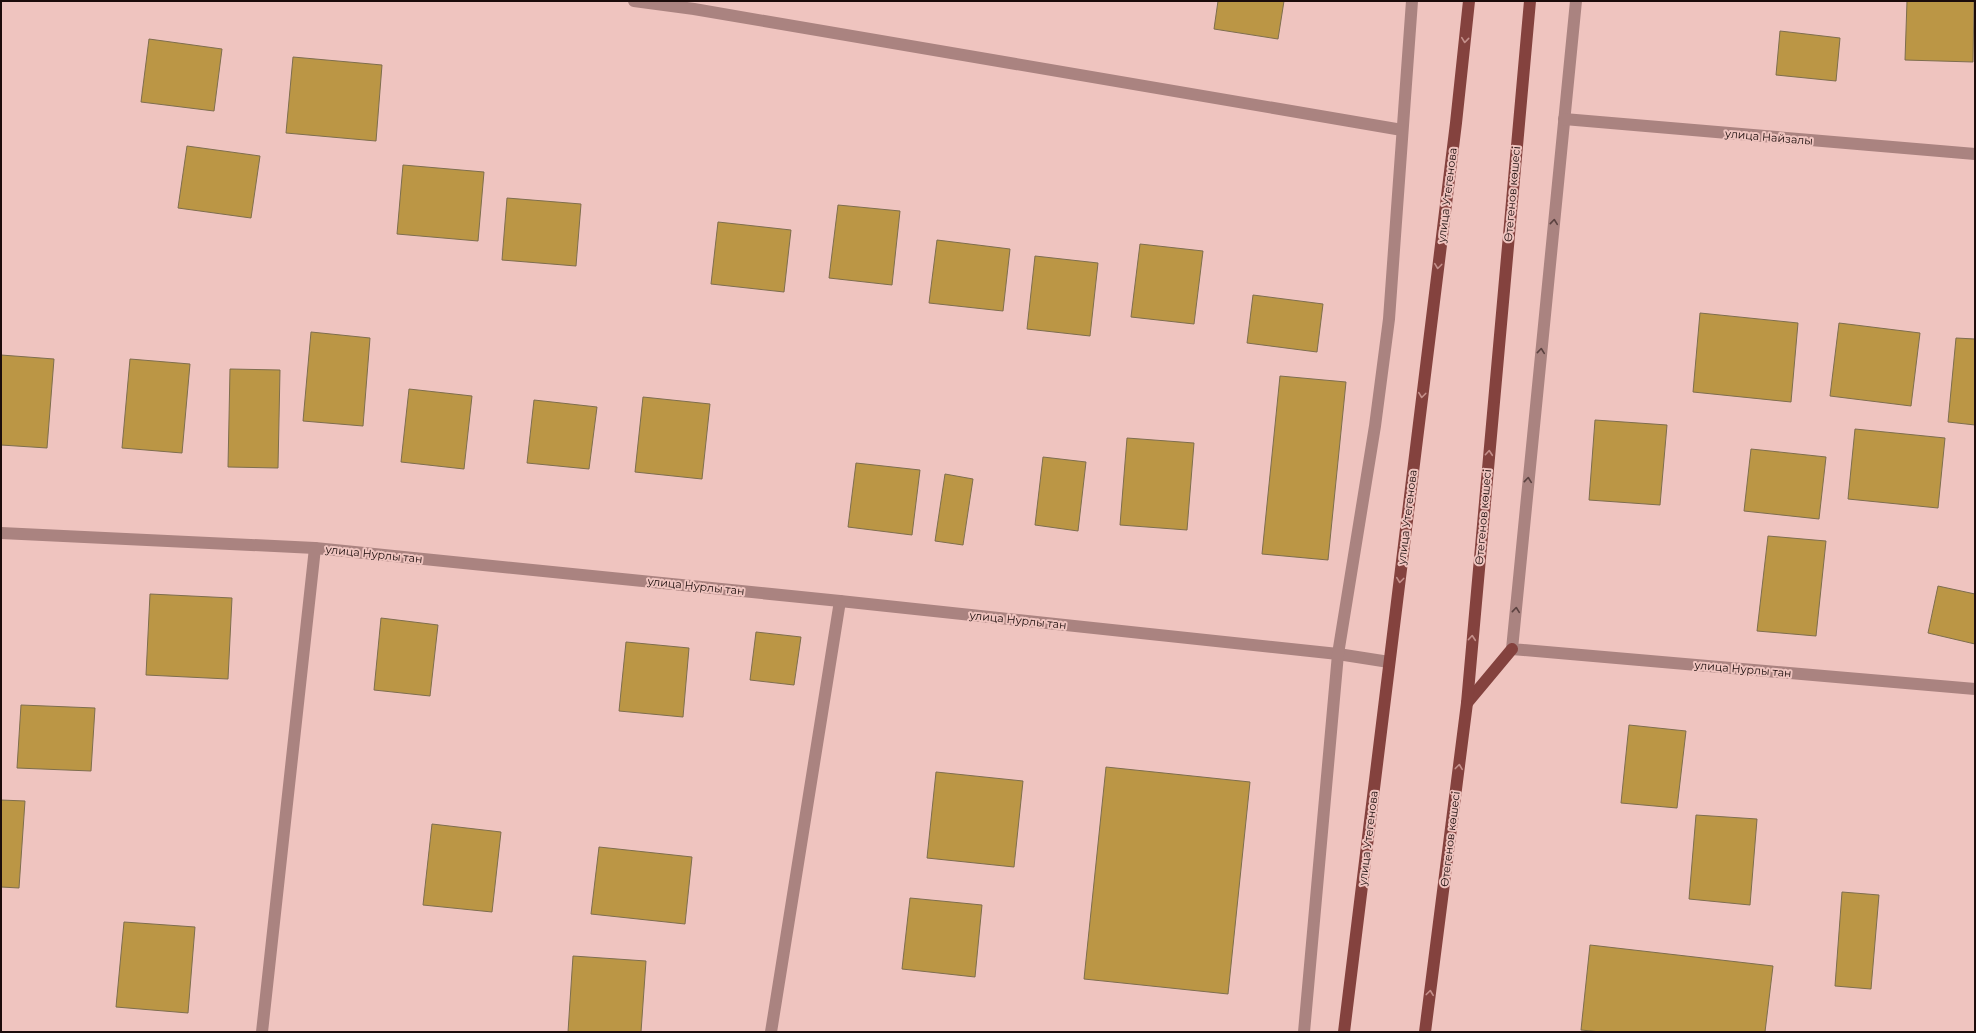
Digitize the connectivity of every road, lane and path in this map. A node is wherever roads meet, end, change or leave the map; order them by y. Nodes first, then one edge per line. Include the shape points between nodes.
1 (634, 1) edge
2 (1412, 1) edge
3 (1469, 1) edge
4 (1530, 1) edge
5 (1576, 1) edge
6 (694, 5) edge
7 (1564, 119) junction
8 (1402, 130) junction
9 (1975, 154) edge
10 (1, 533) edge
11 (315, 548) junction
12 (840, 601) junction
13 (1512, 649) junction
14 (1338, 654) junction
15 (1389, 662) junction
16 (1975, 689) edge
17 (1466, 703) junction
18 (262, 1032) edge
19 (771, 1032) edge
20 (1304, 1032) edge
21 (1344, 1032) edge
22 (1426, 1032) edge

1 - 6 street
2 - 8 street
3 -> 15 main road, улица Утегенова
17 -> 4 main road, Өтегенов көшесі
5 - 7 street
6 - 8 street
7 - 9 street, улица Найзалы
13 -> 7 street
8 - 14 street via 1390,319 1376,426
10 - 11 street, улица Нурлы тан
11 - 12 street, улица Нурлы тан
11 - 18 street
12 - 14 street, улица Нурлы тан
12 - 19 street
13 - 16 street, улица Нурлы тан
13 - 17 main road
14 - 15 street, улица Нурлы тан
14 - 20 street
15 - 21 main road, улица Утегенова
22 -> 17 main road, Өтегенов көшесі

